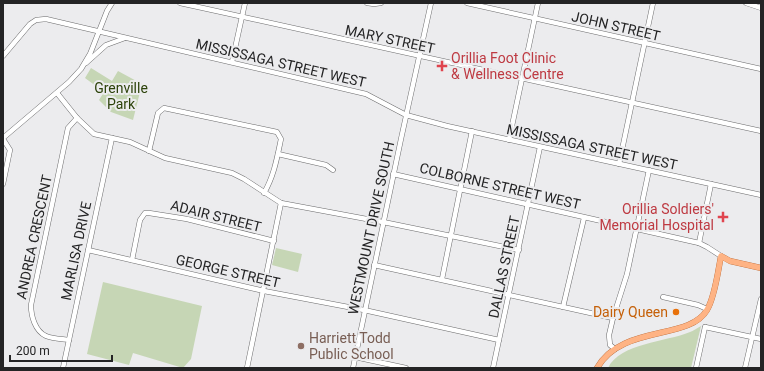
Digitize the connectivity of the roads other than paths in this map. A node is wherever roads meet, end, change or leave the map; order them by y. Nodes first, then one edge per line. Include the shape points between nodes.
1 (113, 3) edge
2 (180, 3) edge
3 (245, 3) edge
4 (367, 3) edge
5 (381, 3) edge
6 (431, 3) edge
7 (467, 3) edge
8 (538, 3) edge
9 (653, 3) edge
10 (746, 3) edge
11 (761, 8) edge
12 (242, 18) junction
13 (535, 19) junction
14 (98, 31) junction
15 (127, 38) junction
16 (644, 44) junction
17 (3, 56) edge
18 (420, 56) junction
19 (232, 62) junction
20 (82, 67) junction
21 (761, 69) edge
22 (522, 79) junction
23 (57, 93) junction
24 (632, 104) junction
25 (406, 115) junction
26 (77, 118) junction
27 (472, 131) junction
28 (761, 131) edge
29 (112, 138) junction
30 (3, 139) edge
31 (509, 140) junction
32 (540, 147) junction
33 (149, 151) junction
34 (278, 154) junction
35 (619, 164) junction
36 (333, 170) dead end
37 (649, 170) junction
38 (393, 174) junction
39 (3, 184) edge
40 (711, 184) junction
41 (460, 189) junction
42 (264, 193) junction
43 (761, 195) edge
44 (281, 203) junction
45 (528, 205) junction
46 (584, 218) junction
47 (383, 222) junction
48 (636, 229) junction
49 (451, 236) junction
50 (274, 241) junction
51 (698, 243) junction
52 (88, 250) junction
53 (518, 250) junction
54 (721, 256) junction
55 (132, 260) junction
56 (374, 265) junction
57 (761, 268) edge
58 (442, 279) junction
59 (264, 291) junction
60 (509, 295) junction
61 (663, 297) dead end
62 (761, 299) edge
63 (563, 307) junction
64 (364, 310) junction
65 (707, 310) junction
66 (613, 318) junction
67 (699, 318) junction
68 (705, 327) junction
69 (752, 337) junction
70 (761, 339) edge
71 (69, 340) junction
72 (499, 340) junction
73 (615, 349) junction
74 (355, 357) junction
75 (63, 368) edge
76 (247, 368) edge
77 (353, 368) edge
78 (406, 368) edge
79 (493, 368) edge
80 (598, 368) edge
81 (696, 368) edge
82 (745, 368) edge

1 - 14 street
2 - 12 street, MARY STREET
3 - 12 street
4 - 5 street
6 - 18 street, WESTMOUNT DRIVE SOUTH
7 - 13 street, JOHN STREET
8 - 13 street
9 - 16 street
10 - 11 street
12 - 18 street, MARY STREET
12 - 19 street
13 - 16 street, JOHN STREET
13 - 22 street
14 - 15 street, MISSISSAGA STREET WEST
14 - 17 street, MISSISSAGA STREET WEST via 36,20 24,30
14 - 20 street via 90,54
15 - 19 street, MISSISSAGA STREET WEST
15 - 20 street via 106,45
16 - 21 street, JOHN STREET
16 - 24 street
18 - 22 street, MARY STREET
18 - 25 street, WESTMOUNT DRIVE SOUTH
19 - 25 street, MISSISSAGA STREET WEST via 366,94
20 - 23 street
22 - 24 street, MARY STREET
22 - 31 street
23 - 26 street
23 - 30 street
24 - 28 street, MARY STREET
24 - 35 street
25 - 27 street, MISSISSAGA STREET WEST
25 - 38 street, WESTMOUNT DRIVE SOUTH
26 - 29 street via 91,132
26 - 71 street, ANDREA CRESCENT via 68,128 31,305 31,314 38,330 46,336
27 - 31 street, MISSISSAGA STREET WEST
27 - 41 street
29 - 33 street via 130,142
29 - 52 street, MARLISA DRIVE
30 - 39 street via 10,150
31 - 32 street, MISSISSAGA STREET WEST
32 - 35 street, MISSISSAGA STREET WEST
32 - 45 street, DALLAS STREET
33 - 34 street via 158,113 164,108 277,132 281,139
33 - 42 street via 172,160 232,173
34 - 36 street via 326,165
34 - 42 street via 272,178
35 - 37 street, MISSISSAGA STREET WEST
37 - 40 street, MISSISSAGA STREET WEST
37 - 48 street
38 - 41 street, COLBORNE STREET WEST
38 - 47 street, WESTMOUNT DRIVE SOUTH
40 - 43 street, MISSISSAGA STREET WEST
40 - 51 street
41 - 45 street, COLBORNE STREET WEST
41 - 49 street
42 - 44 street
44 - 47 street
44 - 50 street
45 - 46 street, COLBORNE STREET WEST
45 - 53 street, DALLAS STREET
46 - 48 street, COLBORNE STREET WEST
46 - 63 street
47 - 49 street
47 - 56 street, WESTMOUNT DRIVE SOUTH
48 - 51 street, COLBORNE STREET WEST
48 - 66 street via 627,274
49 - 53 street
49 - 58 street
50 - 55 street, ADAIR STREET via 187,219 154,213 145,214 140,220
50 - 59 street
51 - 54 street, COLBORNE STREET WEST
52 - 55 street, GEORGE STREET
52 - 71 street, MARLISA DRIVE
53 - 60 street, DALLAS STREET
54 - 57 main road, COLBORNE STREET WEST via 730,261
54 - 65 main road
55 - 59 street, GEORGE STREET
56 - 58 street
56 - 64 street, WESTMOUNT DRIVE SOUTH
58 - 60 street
59 - 64 street, GEORGE STREET
59 - 76 street
60 - 63 street
60 - 72 street, DALLAS STREET
61 - 65 street via 698,305
62 - 69 street
63 - 66 street
64 - 72 street, GEORGE STREET
64 - 74 street, WESTMOUNT DRIVE SOUTH
65 - 67 main road
66 - 73 street via 609,342
67 - 68 street
67 - 73 main road via 686,326 638,338
68 - 69 street
68 - 81 street
69 - 70 street
69 - 82 street
71 - 75 street, MARLISA DRIVE
72 - 79 street, DALLAS STREET
73 - 80 main road
74 - 77 street, WESTMOUNT DRIVE SOUTH
74 - 78 street

